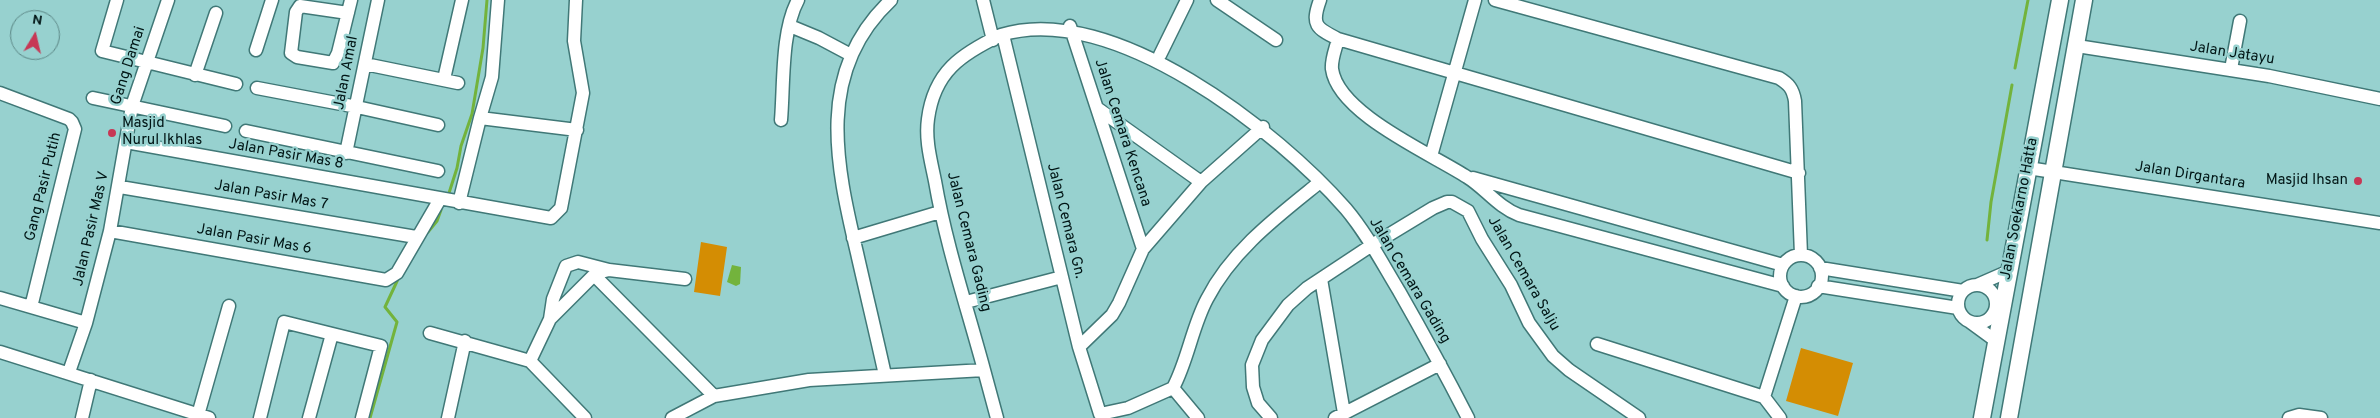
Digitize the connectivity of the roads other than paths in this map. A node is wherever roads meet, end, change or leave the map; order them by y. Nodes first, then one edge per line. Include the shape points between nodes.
1 (117, 0) edge
2 (168, 0) edge
3 (272, 0) edge
4 (351, 0) edge
5 (378, 0) edge
6 (462, 0) edge
7 (498, 0) edge
8 (576, 0) edge
9 (798, 0) edge
10 (890, 0) edge
11 (983, 0) edge
12 (1187, 0) edge
13 (1217, 0) edge
14 (1320, 0) edge
15 (1475, 0) edge
16 (1495, 0) edge
17 (2060, 0) edge
18 (2084, 0) edge
19 (216, 13) dead end
20 (348, 13) junction
21 (2240, 22) dead end
22 (790, 26) junction
23 (1070, 26) junction
24 (998, 37) junction
25 (1338, 39) junction
26 (1276, 40) dead end
27 (2077, 46) junction
28 (256, 50) dead end
29 (851, 55) junction
30 (1160, 55) junction
31 (146, 64) junction
32 (364, 64) junction
33 (2231, 69) junction
34 (1454, 73) junction
35 (195, 75) junction
36 (444, 79) junction
37 (458, 83) dead end
38 (236, 84) dead end
39 (257, 88) dead end
40 (0, 93) edge
41 (93, 98) dead end
42 (2380, 99) edge
43 (132, 106) junction
44 (357, 107) junction
45 (1097, 108) junction
46 (480, 118) junction
47 (781, 120) dead end
48 (225, 126) dead end
49 (438, 126) dead end
50 (1263, 127) junction
51 (577, 130) junction
52 (246, 131) dead end
53 (126, 142) junction
54 (346, 153) junction
55 (1431, 156) junction
56 (2028, 168) junction
57 (438, 171) dead end
58 (2054, 172) junction
59 (1799, 173) junction
60 (1468, 177) junction
61 (1202, 182) junction
62 (1320, 182) junction
63 (120, 187) junction
64 (440, 199) junction
65 (459, 203) junction
66 (940, 212) junction
67 (2380, 223) edge
68 (110, 231) junction
69 (416, 237) junction
70 (853, 238) junction
71 (1372, 245) junction
72 (1143, 249) junction
73 (1802, 255) junction
74 (1783, 265) junction
75 (1820, 268) junction
76 (609, 270) junction
77 (2008, 271) junction
78 (594, 275) junction
79 (1062, 277) junction
80 (685, 279) dead end
81 (1320, 279) junction
82 (1977, 285) junction
83 (1783, 286) junction
84 (1818, 286) junction
85 (1963, 291) junction
86 (1796, 296) junction
87 (0, 298) edge
88 (966, 302) junction
89 (229, 306) dead end
90 (31, 307) junction
91 (1958, 308) junction
92 (550, 319) junction
93 (1970, 322) junction
94 (86, 323) junction
95 (430, 333) dead end
96 (332, 334) junction
97 (465, 341) junction
98 (1996, 341) junction
99 (1597, 344) dead end
100 (1079, 347) junction
101 (0, 352) edge
102 (530, 361) junction
103 (1440, 364) junction
104 (984, 370) junction
105 (70, 372) junction
106 (885, 375) junction
107 (90, 380) junction
108 (1173, 388) junction
109 (714, 396) junction
110 (1764, 397) junction
111 (203, 416) edge
112 (1340, 416) edge
113 (82, 418) edge
114 (260, 418) edge
115 (310, 418) edge
116 (362, 418) edge
117 (448, 418) edge
118 (585, 418) edge
119 (672, 418) edge
120 (997, 418) edge
121 (1198, 418) edge
122 (1271, 418) edge
123 (1468, 418) edge
124 (1639, 418) edge
125 (1780, 418) edge
126 (1982, 418) edge
127 (2010, 418) edge
128 (2290, 418) edge
129 (2321, 418) edge

1 - 31 street via 102,51
2 - 31 street, Gang Damai
3 - 28 street
4 - 20 street
5 - 32 street, Jalan Amal
6 - 36 street
7 - 46 street via 492,77
8 - 51 street via 574,41 583,93
9 - 22 street
10 - 29 street via 864,32
11 - 24 street, Jalan Cemara Gn.
12 - 30 street
13 - 26 street
14 - 25 street via 1315,14 1318,26
15 - 34 street
16 - 59 street via 1779,78 1794,92
17 - 56 main road, Jalan Soekarno Hatta
18 - 27 main road, Jalan Soekarno Hatta
19 - 35 street
20 - 20 street via 333,63 297,57 291,52 296,12 300,6
21 - 33 street
22 - 29 street
22 - 47 street
23 - 24 street, Jalan Cemara Gading via 1039,26
23 - 30 street, Jalan Cemara Gading via 1130,41
23 - 45 street, Jalan Cemara Kencana
24 - 66 street, Jalan Cemara Gading via 957,61 946,71 934,95 927,139
24 - 79 street, Jalan Cemara Gn.
25 - 34 street
25 - 55 street via 1332,69 1344,93 1372,120
27 - 33 street, Jalan Jatayu
27 - 58 main road, Jalan Soekarno Hatta
29 - 70 street via 839,100 836,136
30 - 50 street, Jalan Cemara Gading
31 - 35 street
31 - 43 street, Gang Damai
32 - 36 street
32 - 44 street, Jalan Amal
33 - 42 street, Jalan Jatayu
34 - 55 street
34 - 59 street
35 - 38 street
36 - 37 street
39 - 44 street
40 - 90 street, Gang Pasir Putih via 69,119 75,129
41 - 43 street
43 - 48 street
43 - 53 street, Gang Damai
44 - 49 street
44 - 54 street, Jalan Amal
45 - 61 street
45 - 72 street, Jalan Cemara Kencana
46 - 51 street
46 - 65 street
50 - 61 street
50 - 62 street, Jalan Cemara Gading
51 - 65 street, Jalan Pasir Mas 8 via 561,208 551,218
52 - 54 street
53 - 63 street, Jalan Pasir Mas V
53 - 64 street, Jalan Pasir Mas 8
54 - 57 street
55 - 60 street
56 - 58 street, Jalan Dirgantara
56 - 77 main road, Jalan Soekarno Hatta
58 - 67 street, Jalan Dirgantara
58 - 127 main road, Jalan Soekarno Hatta
59 - 73 street
60 - 74 street
60 - 83 street via 1505,208 1519,215
61 - 72 street
62 - 71 street, Jalan Cemara Gading via 1346,209
62 - 108 street via 1262,231 1219,278 1202,308
63 - 68 street, Jalan Pasir Mas V
63 - 69 street, Jalan Pasir Mas 7
64 - 65 street, Jalan Pasir Mas 8
64 - 69 street
66 - 70 street
66 - 88 street, Jalan Cemara Gading
68 - 69 street, Jalan Pasir Mas 6 via 386,280 392,278
68 - 94 street, Jalan Pasir Mas V
70 - 106 street
71 - 81 street, Jalan Cemara Salju
71 - 103 street, Jalan Cemara Gading
71 - 124 street, Jalan Cemara Salju via 1440,204 1452,202 1464,208 1511,285 1529,323 1553,356
72 - 100 street via 1112,315
73 - 74 street via 1791,257
73 - 75 street via 1812,259
74 - 83 street via 1780,276
75 - 84 street via 1822,274
75 - 85 street
76 - 78 street
76 - 80 street
76 - 92 street via 578,262 566,266 553,299
77 - 82 street
77 - 98 main road, Jalan Soekarno Hatta
78 - 92 street
78 - 109 street
79 - 88 street
79 - 100 street, Jalan Cemara Gn.
81 - 112 street
81 - 122 street, Jalan Cemara Salju via 1288,305 1269,328 1252,365 1253,387 1258,402
82 - 85 street
82 - 93 street via 1992,293 1994,310 1992,316 1982,322
83 - 86 street
84 - 86 street via 1809,294
84 - 91 street
85 - 91 street via 1958,299
86 - 110 street
87 - 90 street
88 - 104 street, Jalan Cemara Gading
89 - 111 street
90 - 94 street
91 - 93 street
92 - 102 street
93 - 98 street
94 - 105 street, Jalan Pasir Mas V
95 - 97 street
96 - 114 street via 284,322
96 - 115 street
96 - 116 street via 382,346
97 - 102 street
97 - 117 street
98 - 126 main road, Jalan Soekarno Hatta
99 - 110 street
100 - 108 street, Jalan Cemara Gn. via 1100,414 1128,408
101 - 105 street
102 - 118 street
103 - 112 street
103 - 123 street, Jalan Cemara Gading
104 - 106 street
104 - 120 street, Jalan Cemara Gading
105 - 107 street
106 - 109 street via 810,380
107 - 111 street
107 - 113 street
108 - 121 street
109 - 119 street
110 - 125 street
128 - 129 street via 2299,415

